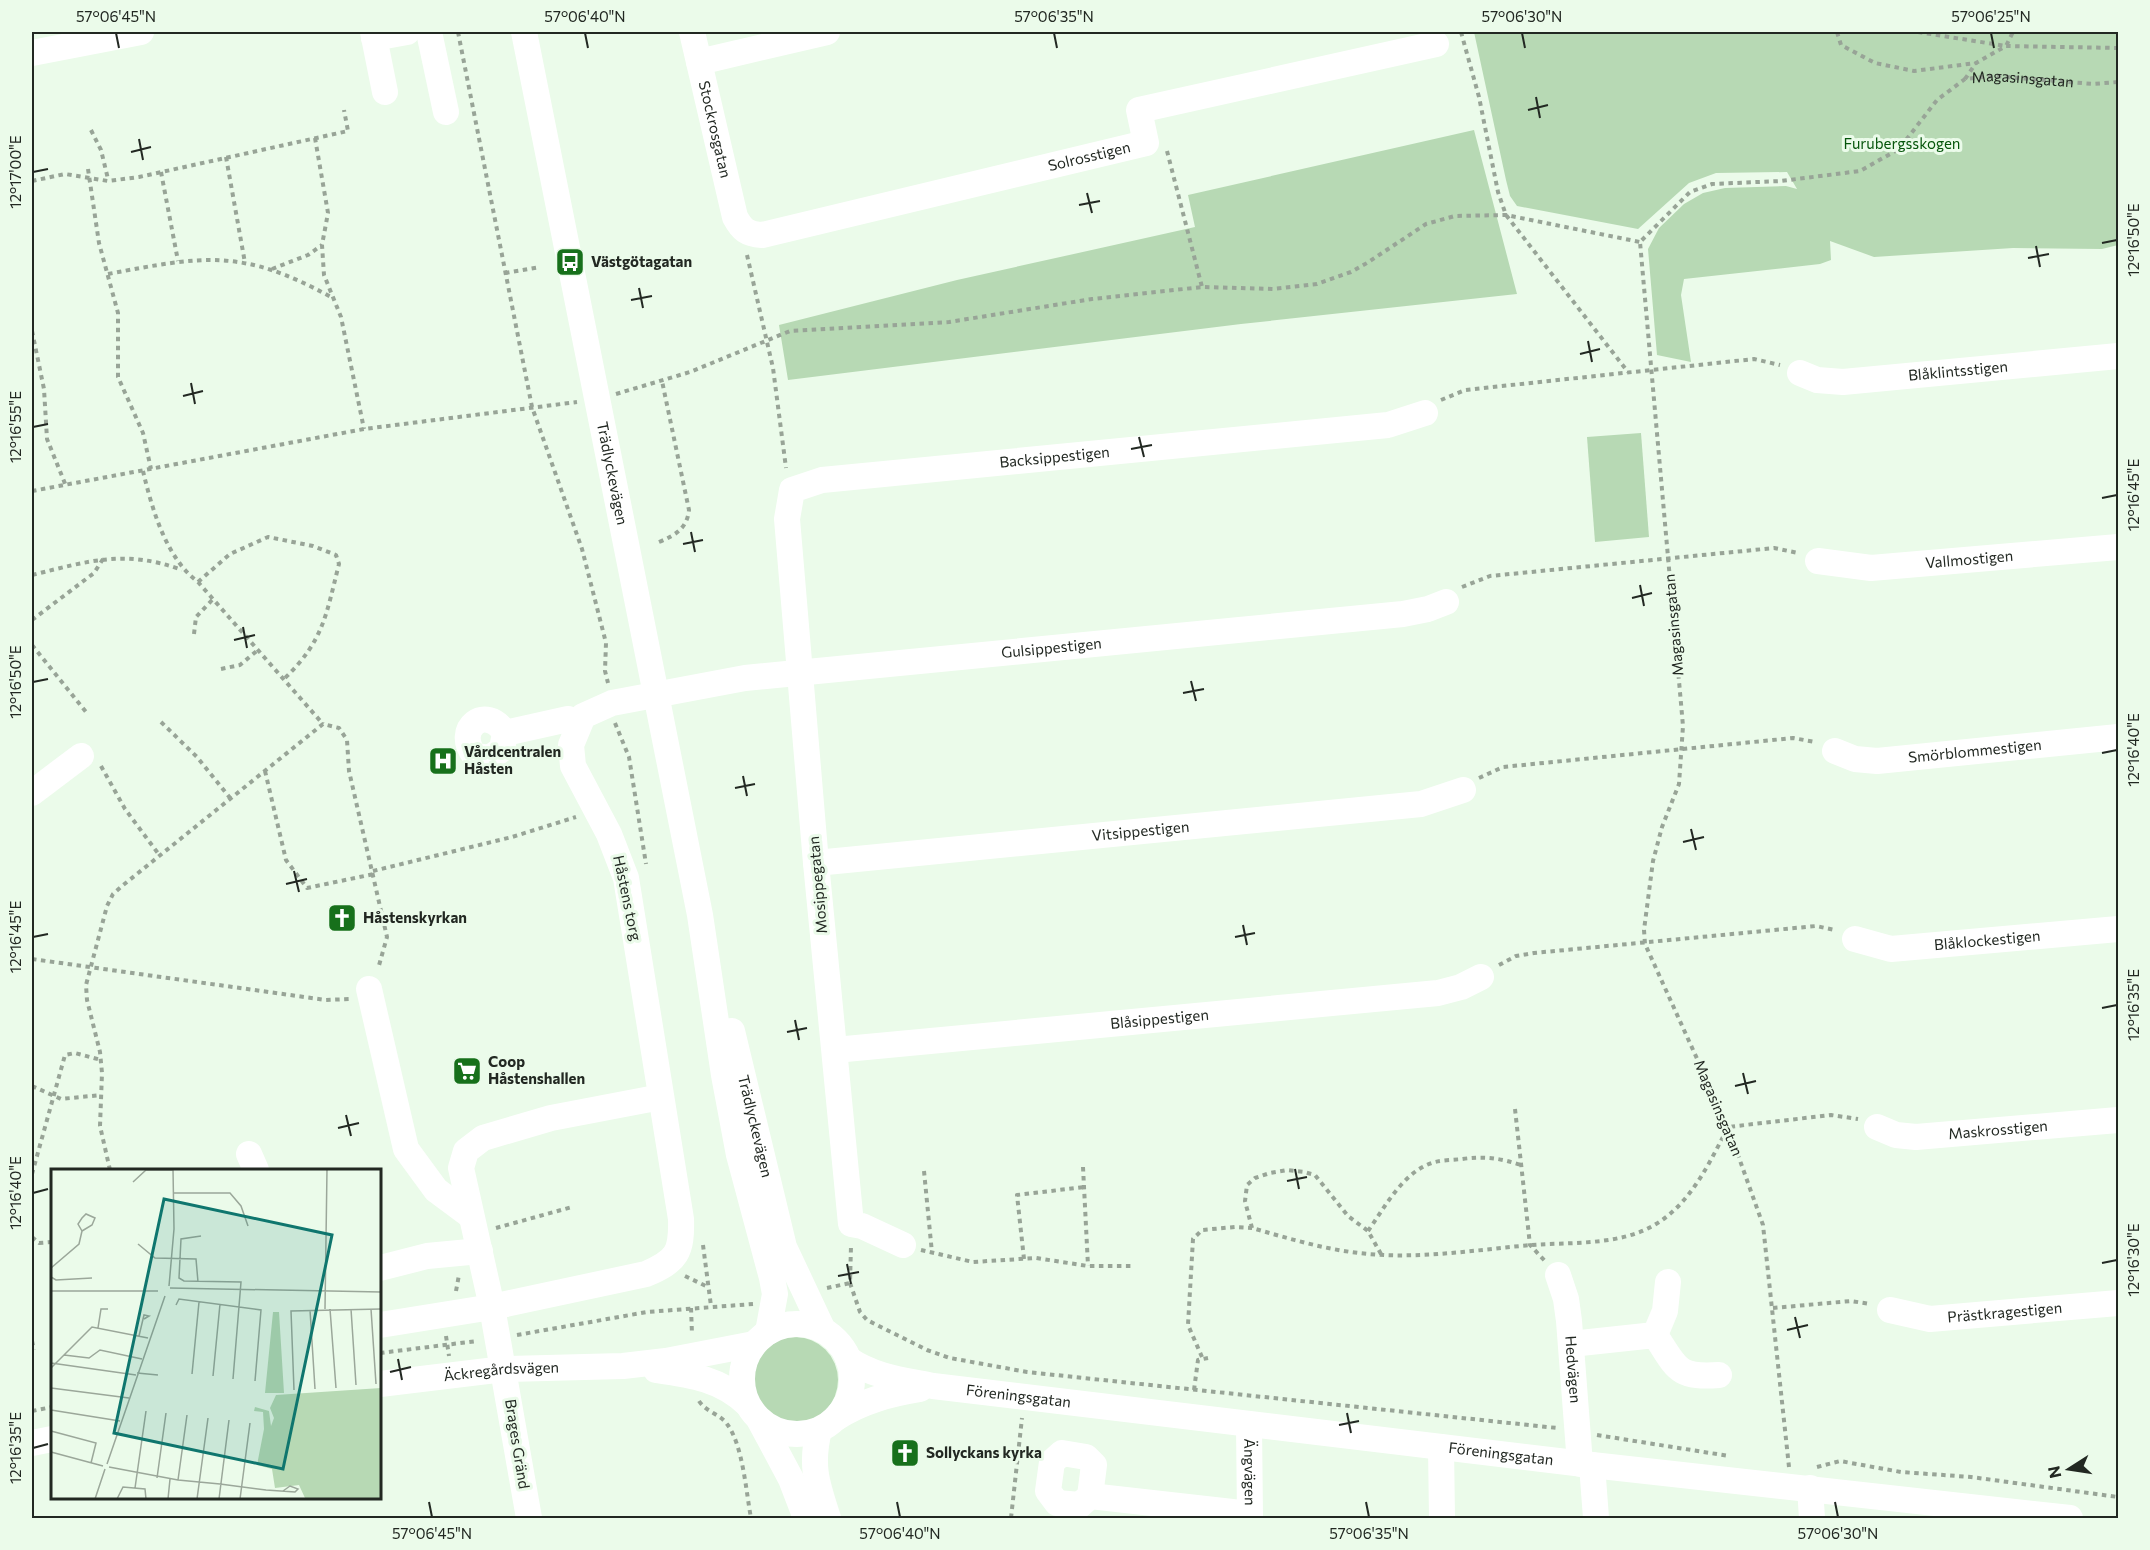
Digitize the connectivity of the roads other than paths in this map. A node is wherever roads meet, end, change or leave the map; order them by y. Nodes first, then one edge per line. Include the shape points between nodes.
1 (141, 32) edge
2 (407, 32) edge
3 (429, 32) edge
4 (524, 32) edge
5 (692, 32) edge
6 (827, 32) edge
7 (374, 35) edge
8 (1436, 44) dead end
9 (32, 53) edge
10 (699, 62) junction
11 (385, 92) dead end
12 (446, 112) dead end
13 (741, 228) joint
14 (2118, 356) edge
15 (1800, 374) road end
16 (1425, 412) road end
17 (792, 490) joint
18 (2118, 547) edge
19 (1818, 561) road end
20 (1446, 602) road end
21 (800, 674) junction
22 (657, 694) junction
23 (578, 724) junction
24 (505, 734) dead end
25 (2118, 737) edge
26 (1835, 752) road end
27 (91, 761) road end
28 (1463, 790) road end
29 (32, 793) edge
30 (816, 863) junction
31 (700, 915) junction
32 (2118, 929) edge
33 (1855, 939) road end
34 (1481, 978) road end
35 (369, 992) road end
36 (835, 1050) junction
37 (661, 1097) junction
38 (2118, 1120) edge
39 (1877, 1127) road end
40 (475, 1234) junction
41 (903, 1245) road end
42 (381, 1268) edge
43 (1558, 1275) dead end
44 (1668, 1282) dead end
45 (2118, 1303) edge
46 (492, 1307) junction
47 (1890, 1310) road end
48 (381, 1325) edge
49 (823, 1330) junction
50 (1655, 1335) junction
51 (761, 1338) junction
52 (1571, 1344) junction
53 (848, 1359) junction
54 (694, 1366) junction
55 (504, 1369) junction
56 (1719, 1375) dead end
57 (381, 1384) edge
58 (933, 1386) junction
59 (754, 1412) junction
60 (828, 1424) junction
61 (1249, 1424) junction
62 (51, 1439) edge
63 (32, 1443) edge
64 (1441, 1447) junction
65 (1586, 1465) junction
66 (1800, 1474) junction
67 (1090, 1496) dead end
68 (1250, 1516) edge
69 (2033, 1517) edge
70 (529, 1518) edge
71 (806, 1518) edge
72 (828, 1518) edge
73 (1442, 1518) edge
74 (1596, 1518) edge
75 (1812, 1518) edge
76 (2070, 1518) edge

1 - 9 street
2 - 7 street
3 - 12 street
4 - 22 street, Trädlyckevägen
5 - 10 street, Stockrosgatan
6 - 10 street
7 - 11 street
8 - 13 street, Solrosstigen via 1139,110 1146,143 762,235
10 - 13 street, Stockrosgatan via 735,217
14 - 15 street, Blåklintsstigen via 1844,382
16 - 17 street, Backsippestigen via 1388,425 822,480
17 - 21 street, Mosippegatan via 787,519
18 - 19 street, Vallmostigen via 1871,568
20 - 21 street, Gulsippestigen via 1402,614
21 - 22 street, Gulsippestigen via 745,678
21 - 30 street, Mosippegatan
22 - 23 street via 608,695
22 - 31 street, Trädlyckevägen
23 - 24 street via 568,719
23 - 37 street, Håstens torg via 571,745 573,766 609,834 626,878
25 - 26 street, Smörblommestigen via 1876,761
27 - 29 street
28 - 30 street, Vitsippestigen via 1421,804
30 - 36 street, Mosippegatan
31 - 49 street, Trädlyckevägen via 781,1239
31 - 51 street, Trädlyckevägen via 737,1143 775,1294
32 - 33 street, Blåklockestigen via 1891,949
34 - 36 street, Blåsippestigen via 1438,993
35 - 40 street via 406,1149
36 - 41 street, Mosippegatan via 851,1224
37 - 40 street via 551,1118 473,1144 466,1151 461,1168
37 - 46 street, Håstens torg via 681,1219 681,1243 674,1258 646,1274
38 - 39 street, Maskrosstigen via 1916,1137 1896,1135
40 - 42 street via 427,1256
40 - 46 street
43 - 52 street, Hedvägen via 1566,1299
44 - 50 street via 1665,1311
45 - 47 street, Prästkragestigen via 1930,1319
46 - 48 street, Håstens torg
46 - 55 street
49 - 51 street via 795,1323
49 - 53 street via 838,1342
50 - 52 street
50 - 56 street via 1682,1372 1697,1377
51 - 54 street, Äckregårdsvägen
51 - 59 street via 742,1367 741,1379
52 - 65 street, Hedvägen via 1578,1432
53 - 58 street, Föreningsgatan via 884,1377
53 - 60 street via 851,1390 843,1410
54 - 55 street, Äckregårdsvägen
54 - 59 street, Äckregårdsvägen
55 - 57 street, Äckregårdsvägen
55 - 70 street, Brages Gränd
58 - 60 street, Föreningsgatan via 882,1396 849,1409
58 - 61 street, Föreningsgatan via 1025,1384
59 - 60 street via 784,1433 802,1434
59 - 71 street via 791,1479
60 - 72 street via 813,1460
61 - 64 street, Föreningsgatan
61 - 68 street, Ängvägen
62 - 63 street
64 - 65 street, Föreningsgatan
64 - 73 street
65 - 66 street, Föreningsgatan
65 - 74 street, Hedvägen
66 - 69 street, Föreningsgatan
66 - 75 street
67 - 68 street
69 - 76 street, Föreningsgatan

